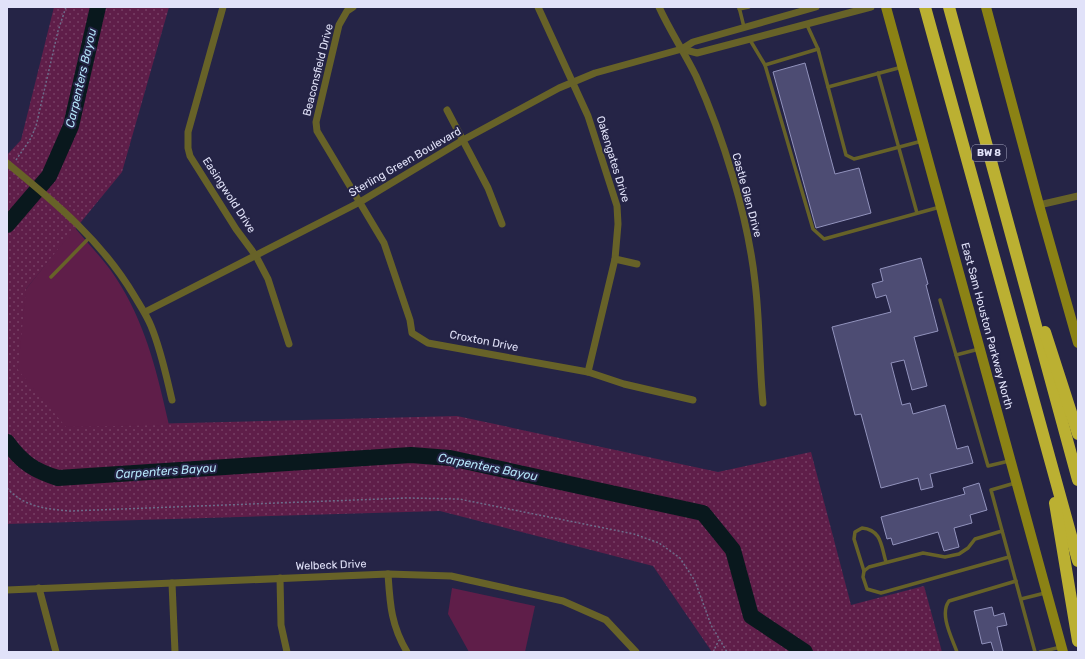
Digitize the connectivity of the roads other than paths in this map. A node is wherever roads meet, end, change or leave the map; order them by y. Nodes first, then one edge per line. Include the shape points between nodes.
1 (223, 7) edge
2 (353, 7) edge
3 (538, 7) edge
4 (658, 7) edge
5 (750, 7) edge
6 (816, 7) edge
7 (871, 7) edge
8 (886, 7) edge
9 (925, 7) edge
10 (949, 7) edge
11 (986, 7) edge
12 (739, 8) edge
13 (801, 9) edge
14 (807, 25) junction
15 (744, 27) junction
16 (750, 40) junction
17 (682, 48) junction
18 (818, 49) junction
19 (765, 65) junction
20 (903, 66) junction
21 (878, 73) junction
22 (572, 82) junction
23 (828, 87) junction
24 (446, 110) dead end
25 (463, 140) junction
26 (923, 140) junction
27 (899, 147) junction
28 (9, 165) edge
29 (1078, 196) edge
30 (360, 202) junction
31 (1038, 205) junction
32 (941, 207) junction
33 (917, 213) junction
34 (502, 224) dead end
35 (91, 236) junction
36 (256, 256) junction
37 (614, 259) junction
38 (637, 264) dead end
39 (52, 277) dead end
40 (1004, 296) junction
41 (1028, 299) junction
42 (940, 300) dead end
43 (145, 312) junction
44 (1078, 343) edge
45 (289, 344) dead end
46 (980, 349) junction
47 (956, 355) junction
48 (588, 372) junction
49 (172, 400) dead end
50 (693, 400) dead end
51 (763, 403) dead end
52 (1078, 434) edge
53 (1010, 460) junction
54 (1078, 480) edge
55 (1016, 483) junction
56 (1002, 531) junction
57 (1009, 557) junction
58 (1078, 561) edge
59 (886, 562) junction
60 (864, 571) junction
61 (388, 574) junction
62 (280, 578) junction
63 (172, 582) junction
64 (1016, 582) junction
65 (39, 588) junction
66 (7, 590) edge
67 (1046, 592) junction
68 (1021, 599) junction
69 (1078, 640) edge
70 (1062, 650) edge
71 (56, 652) edge
72 (175, 652) edge
73 (287, 652) edge
74 (407, 652) edge
75 (636, 652) edge
76 (957, 652) edge
77 (1035, 652) edge
78 (1040, 652) edge

1 - 36 street, Easingwold Drive via 188,132 188,148 200,172
2 - 30 street, Beaconsfield Drive via 347,11 338,25 316,122 317,131
3 - 22 street, Oakengates Drive
4 - 17 street, Castle Glen Drive
5 - 12 lane
6 - 13 street, Sterling Green Boulevard
7 - 14 street, Sterling Green Boulevard
8 - 20 main road, East Sam Houston Parkway North
9 - 40 highway, BW 8
10 - 41 highway, BW 8
11 - 31 main road, BW 8
12 - 15 lane
13 - 15 street, Sterling Green Boulevard
14 - 16 street, Sterling Green Boulevard
14 - 18 lane
15 - 16 street
15 - 17 street, Sterling Green Boulevard via 693,42
16 - 17 street, Sterling Green Boulevard via 697,53
16 - 19 lane
17 - 22 street, Sterling Green Boulevard
17 - 51 street, Castle Glen Drive via 718,132 744,222 755,282
18 - 19 lane
18 - 23 lane
19 - 33 lane via 813,229 824,239
20 - 21 lane
20 - 26 main road, East Sam Houston Parkway North
21 - 23 lane
21 - 27 lane
22 - 25 street, Sterling Green Boulevard
22 - 37 street, Oakengates Drive via 588,116 614,195 618,224
23 - 27 lane via 846,155 854,159
24 - 25 street
25 - 30 street, Sterling Green Boulevard
25 - 34 street via 488,188
26 - 27 lane
26 - 32 main road, East Sam Houston Parkway North
27 - 33 lane
28 - 35 street via 70,215
29 - 31 street
30 - 36 street, Sterling Green Boulevard
30 - 48 street, Croxton Drive via 384,243 412,333 420,340
31 - 44 main road, BW 8
32 - 33 lane
32 - 46 main road, East Sam Houston Parkway North
35 - 39 lane
35 - 43 street via 126,281
36 - 43 street, Sterling Green Boulevard
36 - 45 street, Easingwold Drive via 268,279
37 - 38 street
37 - 48 street, Oakengates Drive
40 - 58 highway, BW 8
40 - 69 highway via 1014,351 1053,494
41 - 52 highway via 1040,316
41 - 54 highway, BW 8
42 - 47 lane
43 - 49 street via 161,352
46 - 47 lane
46 - 53 main road, East Sam Houston Parkway North
47 - 53 lane via 988,466
48 - 50 street, Croxton Drive via 624,384
53 - 55 main road, East Sam Houston Parkway North
55 - 56 lane via 991,490
55 - 67 main road, East Sam Houston Parkway North
56 - 57 lane
56 - 59 lane via 975,538 968,548 959,554 945,557 923,552
57 - 60 lane via 881,593 867,589
57 - 64 lane
59 - 60 lane
59 - 60 lane via 877,533 872,529 862,528 855,532 854,539
61 - 62 street, Welbeck Drive
61 - 74 street via 393,622
61 - 75 street, Welbeck Drive via 451,576 563,601 606,620
62 - 63 street, Welbeck Drive
62 - 73 street via 281,625
63 - 65 street, Welbeck Drive
63 - 72 street
64 - 68 lane
64 - 76 lane via 949,601 944,613
65 - 66 street, Welbeck Drive
65 - 71 street
67 - 68 lane
67 - 70 main road, East Sam Houston Parkway North
68 - 77 lane
70 - 78 lane

